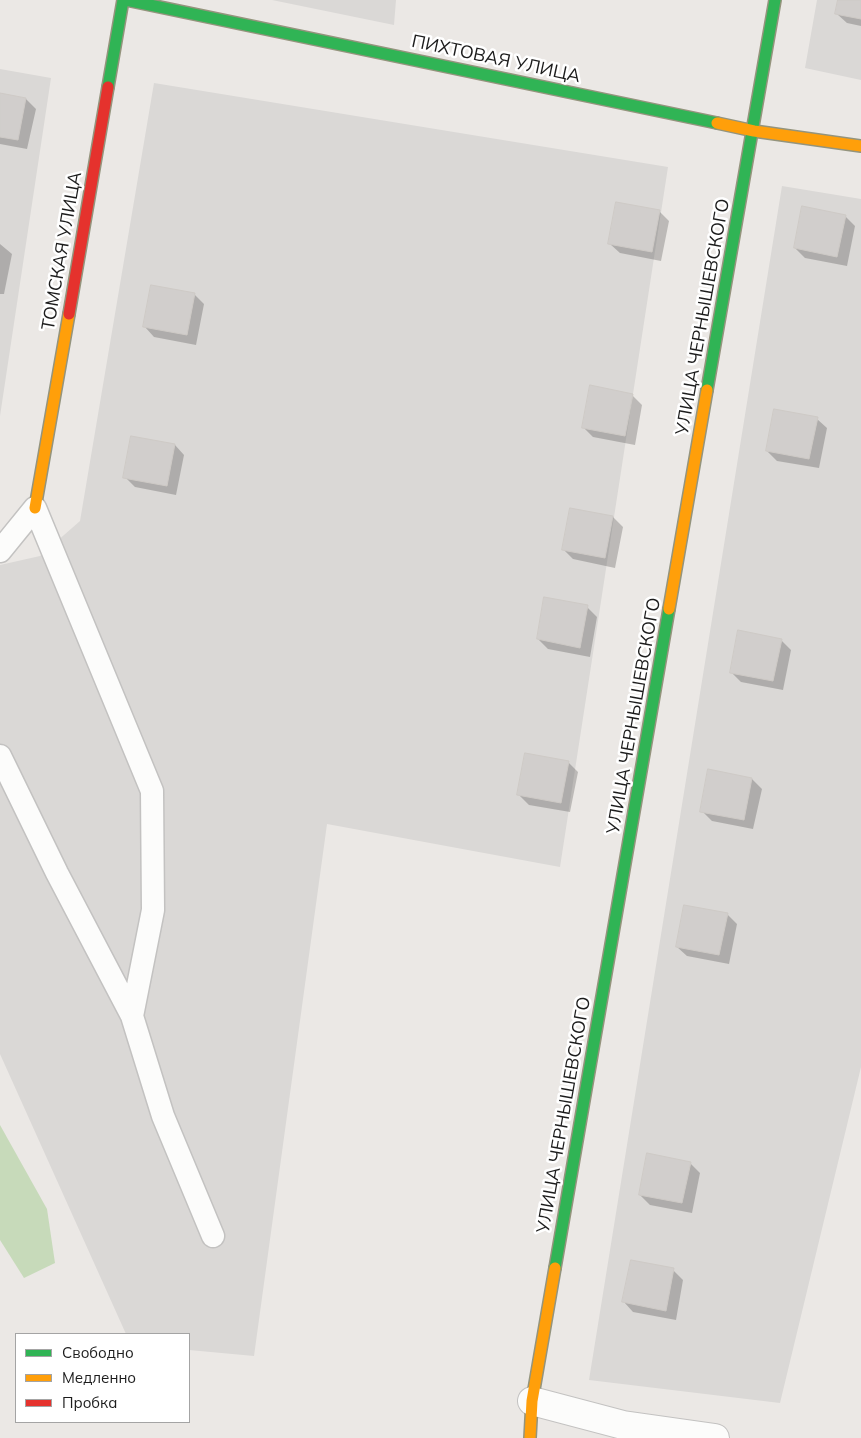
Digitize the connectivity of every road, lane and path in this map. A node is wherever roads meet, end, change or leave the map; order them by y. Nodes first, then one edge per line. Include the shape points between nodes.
1 (125, 0) edge
2 (775, 0) edge
3 (754, 131) junction
4 (861, 146) edge
5 (35, 508) junction
6 (0, 551) edge
7 (0, 756) edge
8 (132, 1016) junction
9 (213, 1236) dead end
10 (532, 1400) junction
11 (530, 1438) edge
12 (716, 1438) edge

1 - 3 street, ПИХТОВАЯ УЛИЦА
1 - 5 street, ТОМСКАЯ УЛИЦА
2 - 3 street, УЛИЦА ЧЕРНЫШЕВСКОГО
3 - 4 street, ПИХТОВАЯ УЛИЦА
3 - 10 street, УЛИЦА ЧЕРНЫШЕВСКОГО
5 - 6 lane
5 - 8 lane via 152,791 153,910
7 - 8 lane
8 - 9 lane via 163,1116
10 - 11 street, УЛИЦА ЧЕРНЫШЕВСКОГО
10 - 12 street via 623,1425

